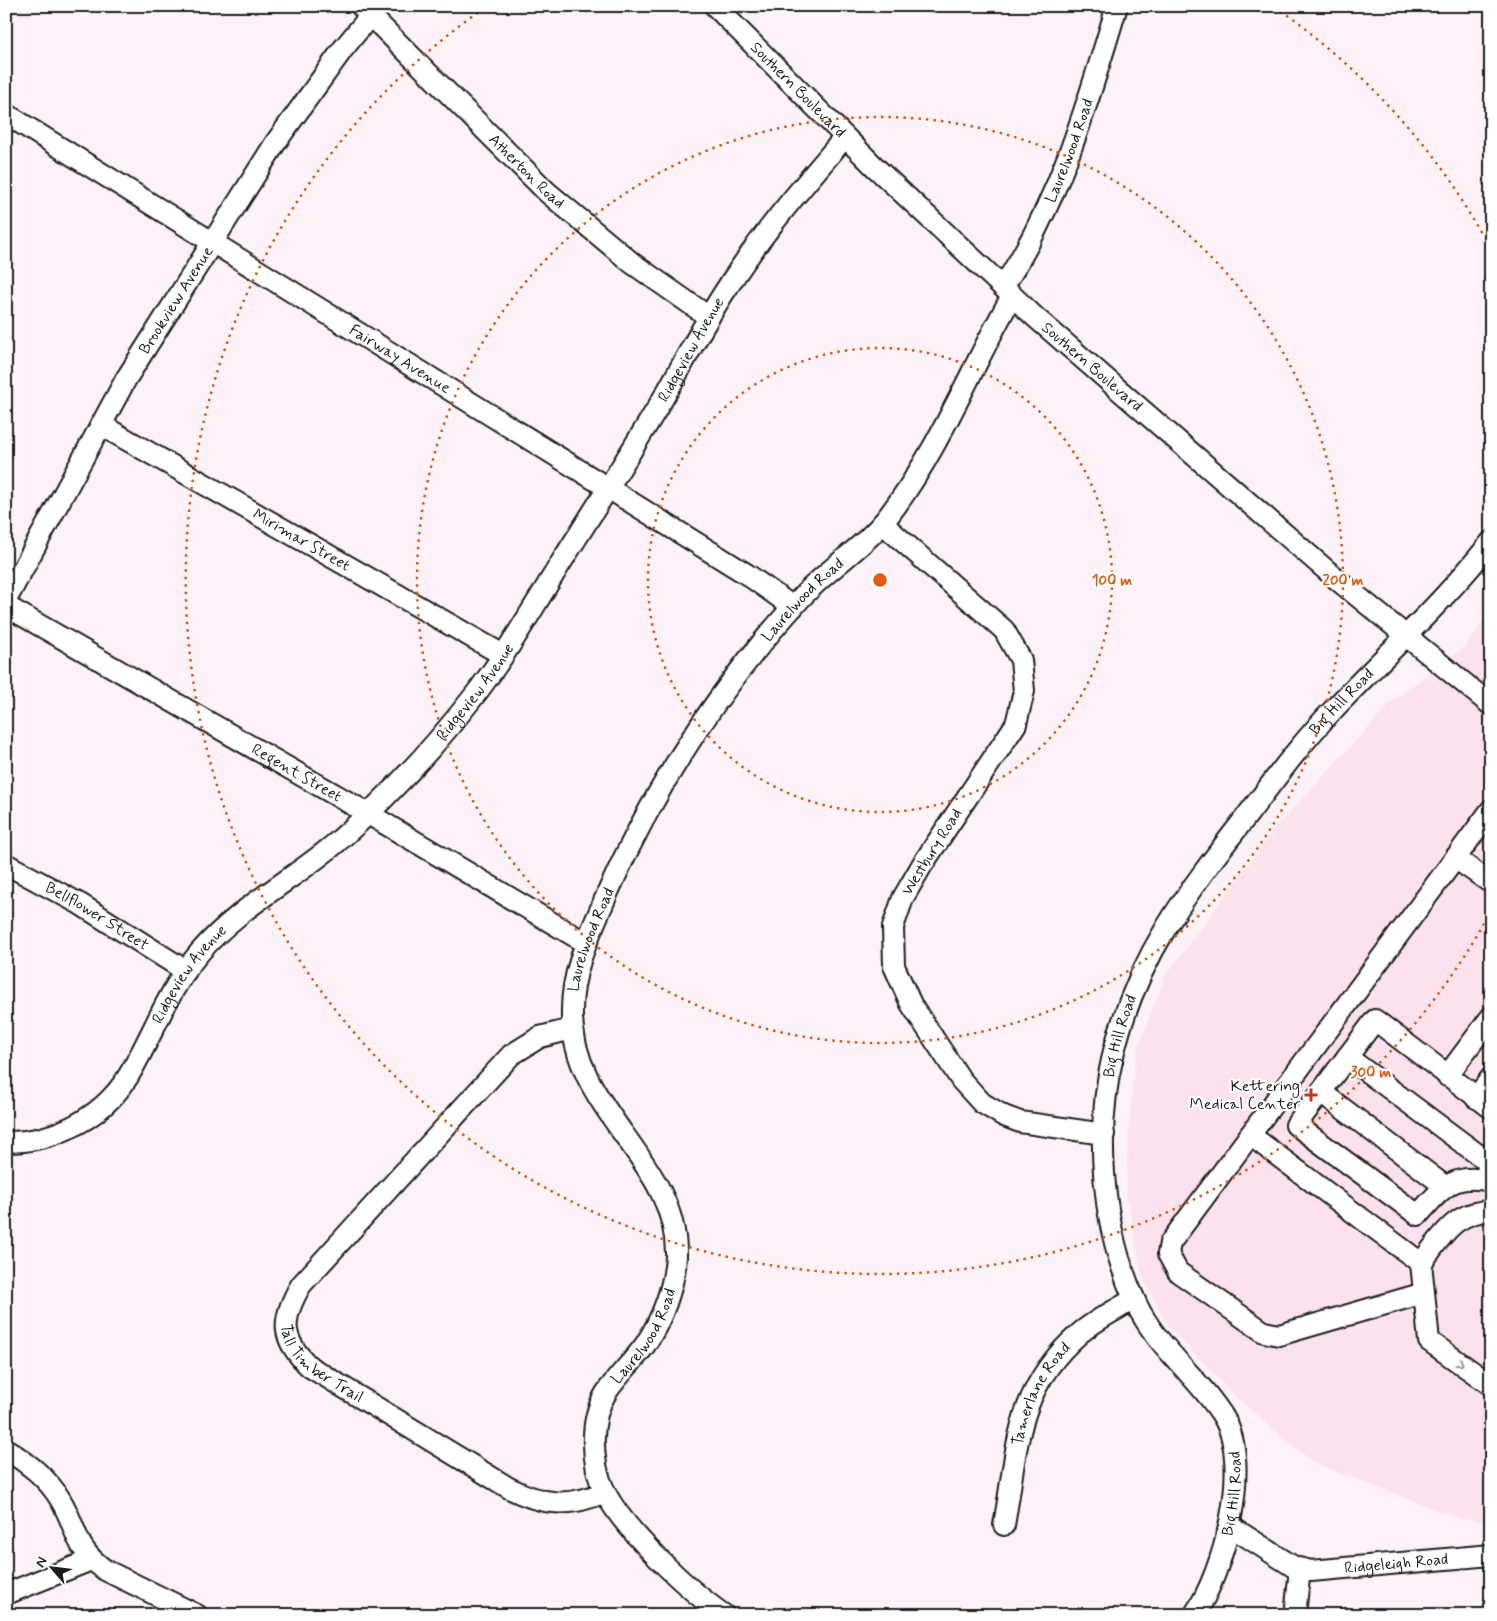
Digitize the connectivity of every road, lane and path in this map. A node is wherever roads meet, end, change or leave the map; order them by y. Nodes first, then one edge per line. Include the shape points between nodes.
1 (715, 6) edge
2 (1116, 6) edge
3 (366, 11) edge
4 (6, 114) edge
5 (845, 137) junction
6 (213, 241) junction
7 (1008, 291) junction
8 (709, 317) junction
9 (101, 425) junction
10 (608, 489) junction
11 (883, 524) junction
12 (1491, 542) edge
13 (6, 600) edge
14 (6, 606) edge
15 (793, 607) junction
16 (1404, 636) junction
17 (503, 655) junction
18 (1491, 706) edge
19 (1491, 810) edge
20 (367, 813) junction
21 (1484, 832) edge
22 (1455, 858) junction
23 (6, 864) edge
24 (1491, 883) edge
25 (586, 943) junction
26 (186, 970) junction
27 (1490, 1020) edge
28 (572, 1029) junction
29 (1348, 1057) junction
30 (1447, 1076) junction
31 (1491, 1078) edge
32 (1321, 1092) junction
33 (1484, 1103) edge
34 (1104, 1134) junction
35 (1250, 1135) junction
36 (6, 1142) edge
37 (1489, 1181) edge
38 (1446, 1188) junction
39 (1491, 1211) edge
40 (1421, 1263) junction
41 (1424, 1293) junction
42 (1134, 1299) junction
43 (1491, 1385) edge
44 (6, 1449) edge
45 (605, 1492) junction
46 (1004, 1525) dead end
47 (1230, 1526) junction
48 (1491, 1555) edge
49 (92, 1560) junction
50 (1300, 1569) junction
51 (6, 1594) edge
52 (196, 1615) edge
53 (724, 1615) edge
54 (1194, 1615) edge
55 (1295, 1615) edge

1 - 5 street, Southern Boulevard
2 - 7 street, Laurelwood Road via 1078,131
3 - 6 street, Brookview Avenue via 343,49 281,134
3 - 8 street, Atherton Road via 547,192 632,263
4 - 6 street, Fairway Avenue
5 - 7 street, Southern Boulevard
5 - 8 street, Ridgeview Avenue via 761,237
6 - 9 street, Brookview Avenue via 126,379
6 - 10 street, Fairway Avenue
7 - 11 street, Laurelwood Road via 934,447
7 - 16 street, Southern Boulevard
8 - 10 street, Ridgeview Avenue
9 - 13 street, Brookview Avenue
9 - 17 street, Mirimar Street
10 - 15 street, Fairway Avenue via 748,575
10 - 17 street, Ridgeview Avenue
11 - 15 street, Laurelwood Road via 864,544 831,568
11 - 34 street, Westbury Road via 1004,630 1021,660 1024,691 1016,724 907,888 895,919 894,966 911,1004 961,1080 982,1103 1020,1122
12 - 16 street, Big Hill Road via 1464,576
14 - 20 street, Regent Street
15 - 25 street, Laurelwood Road via 726,691 660,788 634,836
16 - 18 street, Southern Boulevard
16 - 34 street, Big Hill Road via 1329,713 1211,861 1162,932 1142,968 1119,1036 1108,1088
17 - 20 street, Ridgeview Avenue via 448,728
19 - 21 street
20 - 25 street, Regent Street
20 - 26 street, Ridgeview Avenue via 335,843 252,902 227,924
21 - 22 street
22 - 24 street
22 - 35 street
23 - 26 street, Bellflower Street via 80,904
25 - 28 street, Laurelwood Road via 573,989
26 - 36 street, Ridgeview Avenue via 156,1019 133,1070 106,1103 89,1117 51,1137
27 - 30 street
28 - 45 street, Laurelwood Road via 582,1068 594,1094 655,1179 672,1220 675,1242 672,1280 657,1324 646,1344 606,1394 597,1418 594,1448
28 - 45 street, Tall Timber Trail via 540,1037 511,1055 301,1285 292,1300 285,1330 300,1358 310,1367 508,1488 532,1500 548,1503 582,1500
29 - 30 street via 1375,1020
29 - 32 street
29 - 37 street via 1488,1162
30 - 33 street
31 - 33 street
32 - 38 street
32 - 38 street via 1296,1125 1418,1215
34 - 42 street, Big Hill Road via 1112,1228
35 - 40 street
35 - 41 street via 1170,1244 1168,1254 1178,1272 1264,1332 1279,1335
37 - 38 street via 1474,1177 1460,1179
39 - 40 street via 1458,1218
40 - 41 street
41 -> 43 street via 1429,1340
42 - 46 street, Tamerlane Road via 1080,1333 1044,1372 1033,1391 1018,1431
42 - 47 street, Big Hill Road via 1159,1336 1223,1416 1230,1430 1235,1466
44 - 49 street via 48,1482 69,1514 80,1548
45 - 53 street, Laurelwood Road via 640,1539 689,1587
47 - 50 street
47 - 54 street, Big Hill Road via 1210,1587
48 - 50 street, Ridgeleigh Road via 1311,1571
49 - 51 street
49 - 52 street via 105,1570
50 - 55 street

